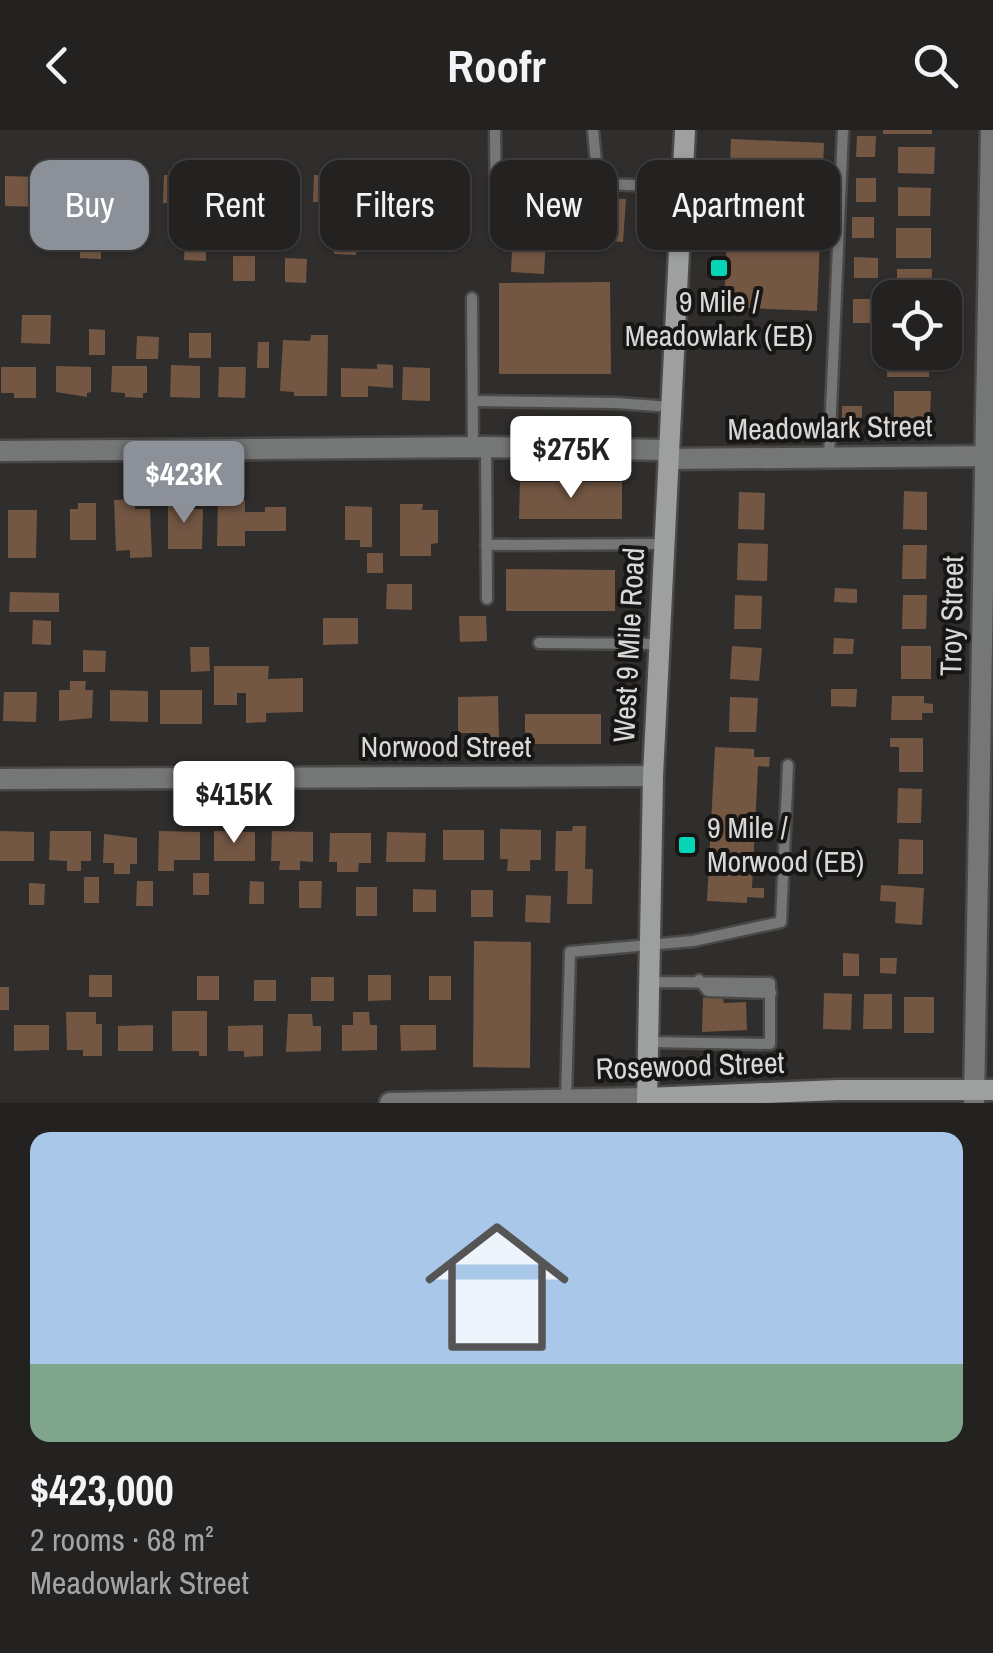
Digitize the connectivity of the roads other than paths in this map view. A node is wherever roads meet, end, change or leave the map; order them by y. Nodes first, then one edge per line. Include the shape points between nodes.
1 (495, 130) edge
2 (593, 130) edge
3 (685, 130) edge
4 (843, 130) edge
5 (991, 130) edge
6 (495, 160) edge
7 (598, 160) edge
8 (683, 160) edge
9 (679, 250) edge
10 (472, 298) dead end
11 (473, 402) junction
12 (671, 407) junction
13 (479, 447) junction
14 (0, 450) edge
15 (668, 454) junction
16 (989, 456) edge
17 (829, 458) junction
18 (486, 544) junction
19 (663, 544) junction
20 (487, 599) dead end
21 (538, 643) dead end
22 (658, 644) junction
23 (788, 765) dead end
24 (653, 776) junction
25 (0, 779) edge
26 (649, 945) junction
27 (648, 982) junction
28 (648, 1042) junction
29 (980, 1094) edge
30 (566, 1101) edge
31 (647, 1101) edge
32 (390, 1103) edge

1 - 6 lane
2 - 7 lane
3 - 8 main road, West 9 Mile Road
4 - 17 lane
5 - 16 street, Troy Street
9 - 12 main road, West 9 Mile Road
10 - 11 lane
11 - 12 lane
11 - 13 lane
12 - 15 main road, West 9 Mile Road
13 - 14 street, Meadowlark Street
13 - 15 street, Meadowlark Street
13 - 18 lane
15 - 17 street, Meadowlark Street
15 - 19 main road, West 9 Mile Road
16 - 17 street, Meadowlark Street
16 - 29 street, Troy Street
18 - 19 lane
18 - 20 lane
19 - 22 main road, West 9 Mile Road
21 - 22 lane
22 - 24 main road, West 9 Mile Road
23 - 26 lane via 781,922
24 - 25 street, Norwood Street
24 - 26 main road, West 9 Mile Road
26 - 27 main road, West 9 Mile Road
26 - 30 lane via 570,952
27 - 28 main road, West 9 Mile Road
27 - 28 lane via 770,983 771,993 770,1044
28 - 31 main road, West 9 Mile Road
29 - 31 main road, Rosewood Street via 838,1090
30 - 31 street, Rosewood Street
30 - 32 street, Rosewood Street

